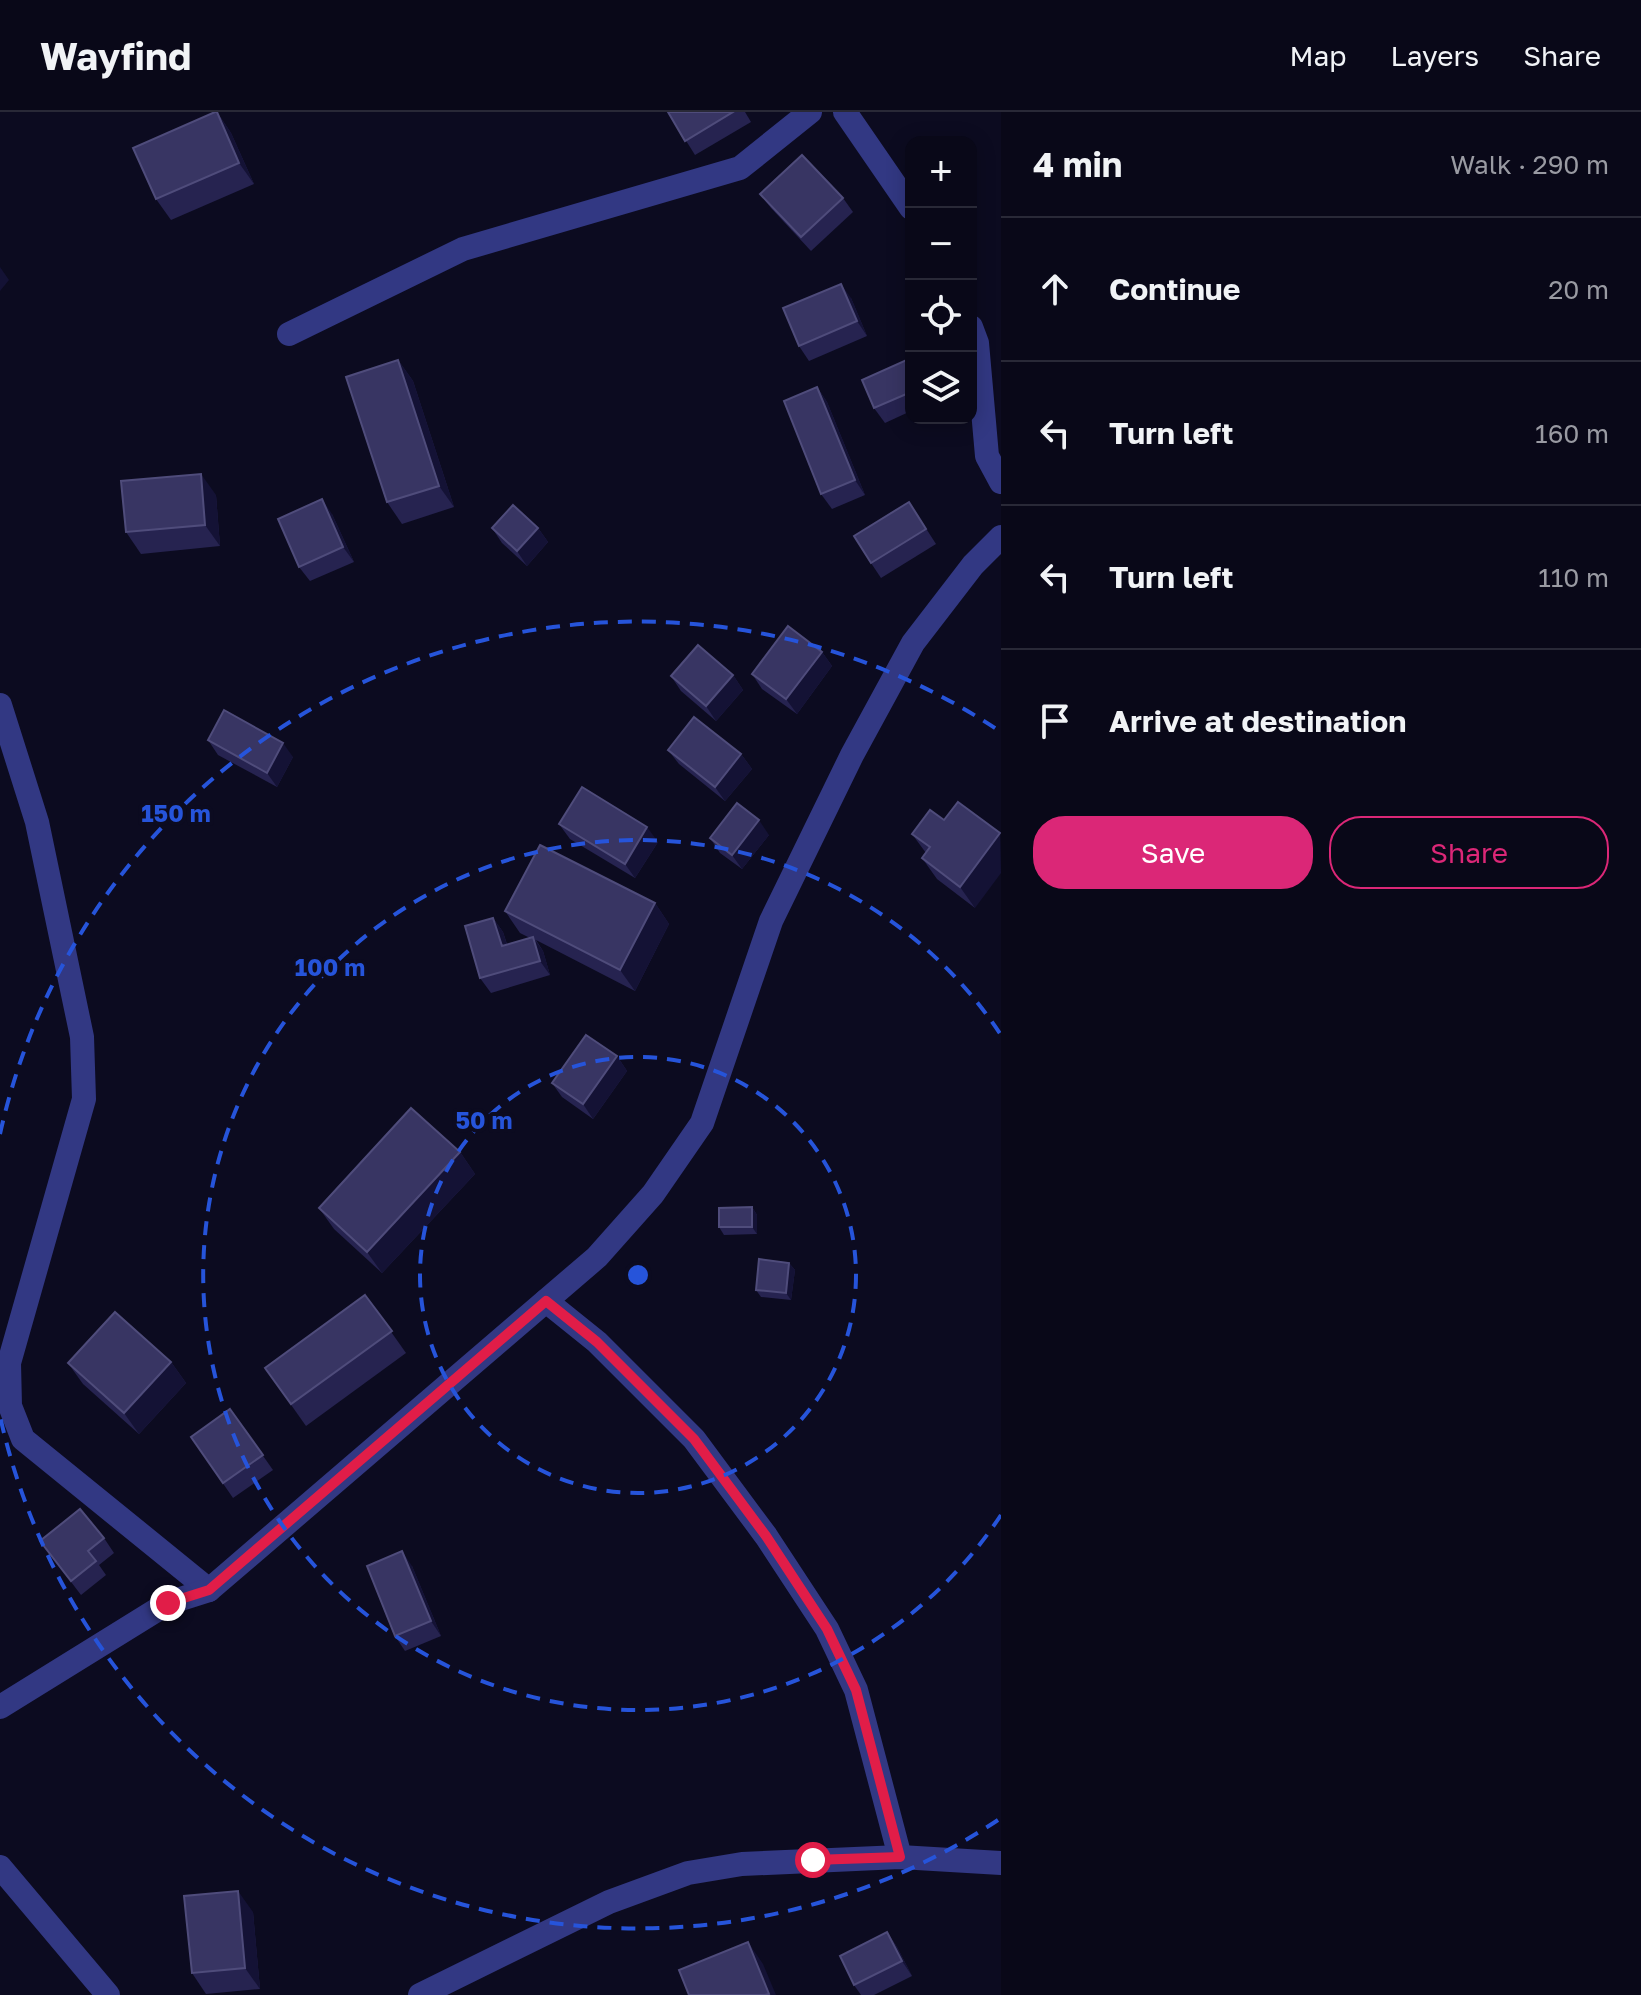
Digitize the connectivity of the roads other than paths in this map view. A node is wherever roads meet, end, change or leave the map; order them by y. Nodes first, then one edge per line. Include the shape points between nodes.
1 (810, 112) edge
2 (845, 112) edge
3 (905, 199) edge
4 (289, 334) dead end
5 (977, 343) edge
6 (1001, 482) edge
7 (1001, 537) edge
8 (0, 705) edge
9 (546, 1301) junction
10 (209, 1590) junction
11 (0, 1707) edge
12 (900, 1857) junction
13 (1001, 1863) edge
14 (0, 1867) edge
15 (108, 1995) edge
16 (420, 1995) edge

1 - 4 street via 740,168 463,249
2 - 3 street
5 - 6 street via 987,456
7 - 9 street via 913,643 852,755 771,921 702,1123 644,1205 597,1257
8 - 10 street via 37,822 82,1037 84,1099 9,1363 10,1406 23,1439
9 - 10 street
9 - 12 street via 597,1342 694,1439 827,1629 856,1690
10 - 11 street via 168,1603
12 - 13 street
12 - 16 street via 742,1864 688,1873 609,1902
14 - 15 street

